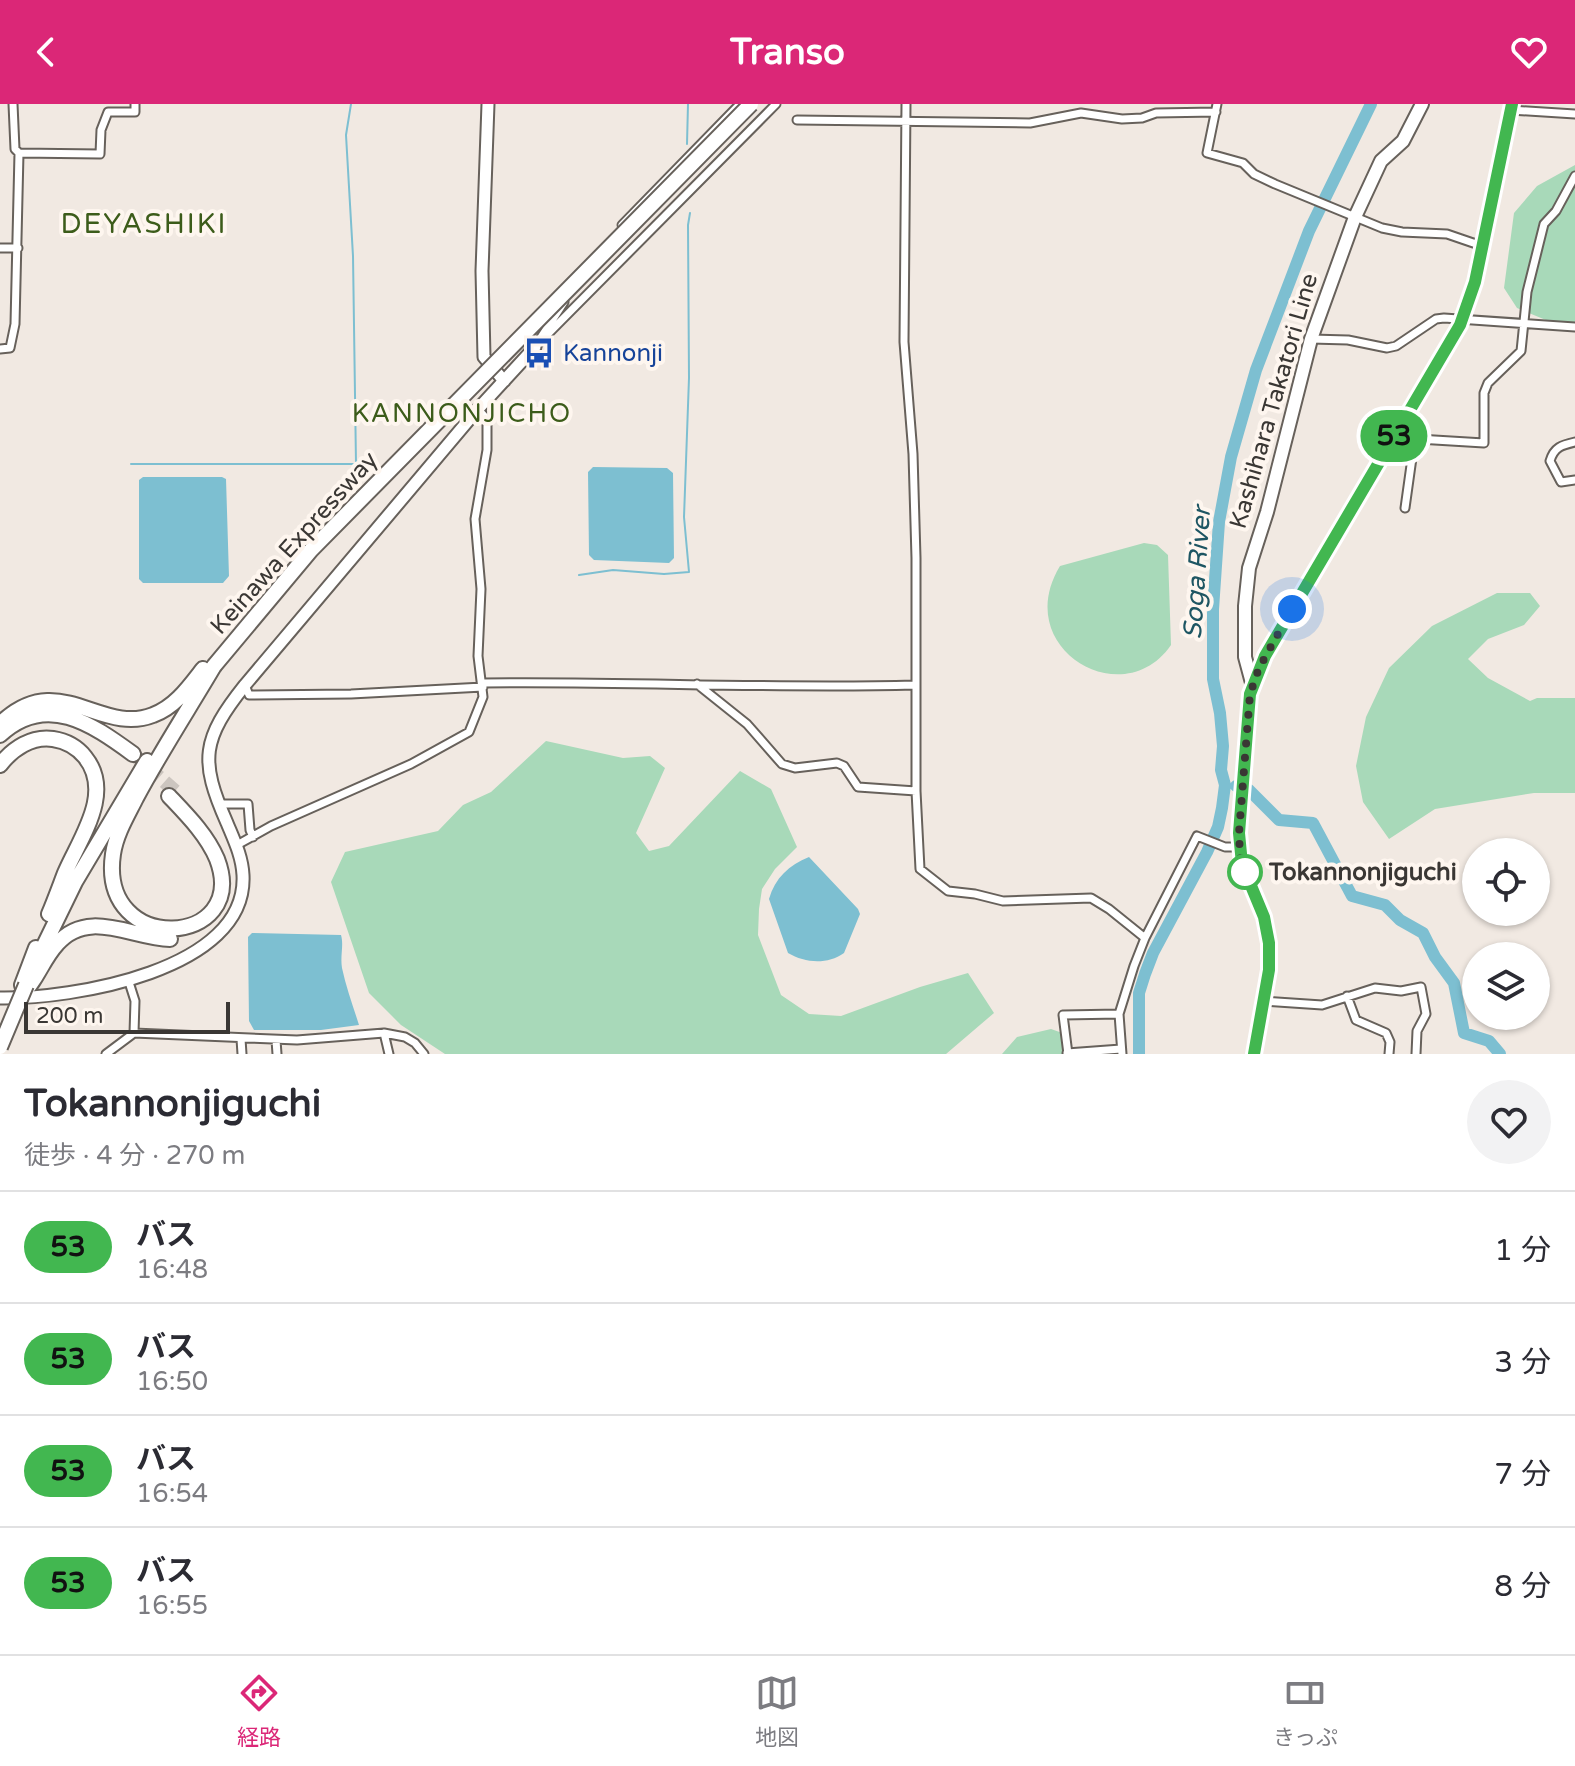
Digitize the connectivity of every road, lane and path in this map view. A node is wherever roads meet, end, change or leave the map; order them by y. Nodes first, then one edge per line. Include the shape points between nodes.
1 (13, 104) edge
2 (135, 104) edge
3 (488, 104) edge
4 (740, 104) edge
5 (751, 104) edge
6 (776, 104) edge
7 (906, 104) edge
8 (1422, 104) edge
9 (1511, 107) edge
10 (1216, 108) edge
11 (1575, 114) edge
12 (797, 120) dead end
13 (907, 120) junction
14 (19, 153) junction
15 (1575, 176) edge
16 (1355, 217) junction
17 (1482, 246) junction
18 (0, 248) edge
19 (18, 248) junction
20 (1463, 320) junction
21 (1523, 324) junction
22 (1575, 327) edge
23 (1311, 339) junction
24 (535, 347) junction
25 (0, 349) edge
26 (504, 381) junction
27 (478, 409) junction
28 (1407, 415) junction
29 (1418, 439) junction
30 (1575, 442) edge
31 (1575, 480) edge
32 (1405, 508) dead end
33 (214, 664) junction
34 (1253, 683) junction
35 (697, 684) junction
36 (245, 685) junction
37 (483, 685) junction
38 (914, 685) junction
39 (0, 724) edge
40 (0, 735) edge
41 (0, 748) edge
42 (0, 765) edge
43 (916, 791) junction
44 (218, 804) junction
45 (253, 837) junction
46 (237, 845) junction
47 (1240, 847) junction
48 (1145, 938) junction
49 (128, 979) junction
50 (25, 988) junction
51 (1347, 996) junction
52 (0, 998) edge
53 (1264, 1001) junction
54 (1119, 1014) junction
55 (134, 1033) junction
56 (384, 1033) junction
57 (241, 1039) junction
58 (276, 1040) junction
59 (0, 1047) edge
60 (1122, 1052) edge
61 (1068, 1053) edge
62 (106, 1054) edge
63 (242, 1054) edge
64 (277, 1054) edge
65 (389, 1054) edge
66 (424, 1054) edge
67 (1254, 1054) edge
68 (1389, 1054) edge
69 (1416, 1054) edge

1 - 14 street
2 - 14 street via 135,112 108,112 100,154
3 - 26 main road via 484,357
4 - 24 street via 608,239
5 - 33 highway, Keinawa Expressway, bridge via 311,550
6 - 24 street
7 - 13 street
8 - 16 main road, Kashihara Takatori Line via 1403,141 1381,161
9 - 11 street
9 - 17 main road, Kashihara Takatori Line
10 - 13 street via 1122,119 1081,113 1030,123
10 - 16 street via 1207,153 1243,163 1254,174
12 - 13 street
13 - 38 street via 904,342 914,498
14 - 19 street
15 - 21 street via 1544,224
16 - 17 street via 1382,228 1447,234
16 - 23 main road, Kashihara Takatori Line
17 - 20 main road, Kashihara Takatori Line
18 - 19 street
19 - 25 street via 15,324 10,348
20 - 21 street
20 - 23 street via 1436,319 1387,348
20 - 28 main road, Kashihara Takatori Line
21 - 22 street
21 - 29 street via 1521,351 1484,393 1484,443
23 - 34 main road, Kashihara Takatori Line via 1249,568 1245,657
24 - 26 main road
26 - 27 main road
27 - 36 main road
27 - 37 street via 487,419 475,519
28 - 29 street
28 - 34 main road, Kashihara Takatori Line
29 - 32 street
30 - 31 street via 1563,444 1550,461 1561,482
33 - 39 highway via 204,668 174,703 143,718 53,701 24,707
33 - 50 highway, Keinawa Expressway via 103,832
33 - 50 highway via 124,821 113,853 113,874 125,905 147,925 173,930 191,926 210,911 219,895 216,858 172,793 210,831 225,858 229,887 219,914 197,933 180,938 108,926 73,931 49,953
34 - 47 main road, Kashihara Takatori Line
35 - 37 street
35 - 38 street
35 - 43 street via 747,724 782,764 795,768 837,763 858,787
36 - 37 street via 249,695
36 - 44 main road via 209,746 208,768
37 - 45 street via 481,706 469,732
38 - 43 street
40 - 41 highway via 32,717 64,715 94,727 130,756 56,723 27,727
42 - 50 highway via 30,741 55,739 78,748 96,779 91,816
43 - 48 street via 920,869 941,888 1003,901 1091,898
44 - 45 street via 248,804
44 - 46 main road
45 - 46 street
46 - 49 main road via 243,879 233,926 196,953
47 - 48 street via 1197,836
47 - 53 main road, Kashihara Takatori Line via 1269,943
48 - 54 street
49 - 52 main road via 54,996
49 - 55 street
50 - 59 highway, Keinawa Expressway, bridge
51 - 53 street via 1322,1005
51 - 68 street via 1356,1020 1386,1033
51 - 69 street via 1375,988 1421,987 1426,1014 1417,1031
53 - 67 main road, Kashihara Takatori Line
54 - 60 street
54 - 61 street via 1063,1015
55 - 57 street
55 - 62 street
56 - 58 street
56 - 65 street
56 - 66 street via 405,1037
57 - 58 street
57 - 63 street
58 - 64 street
60 - 61 street

